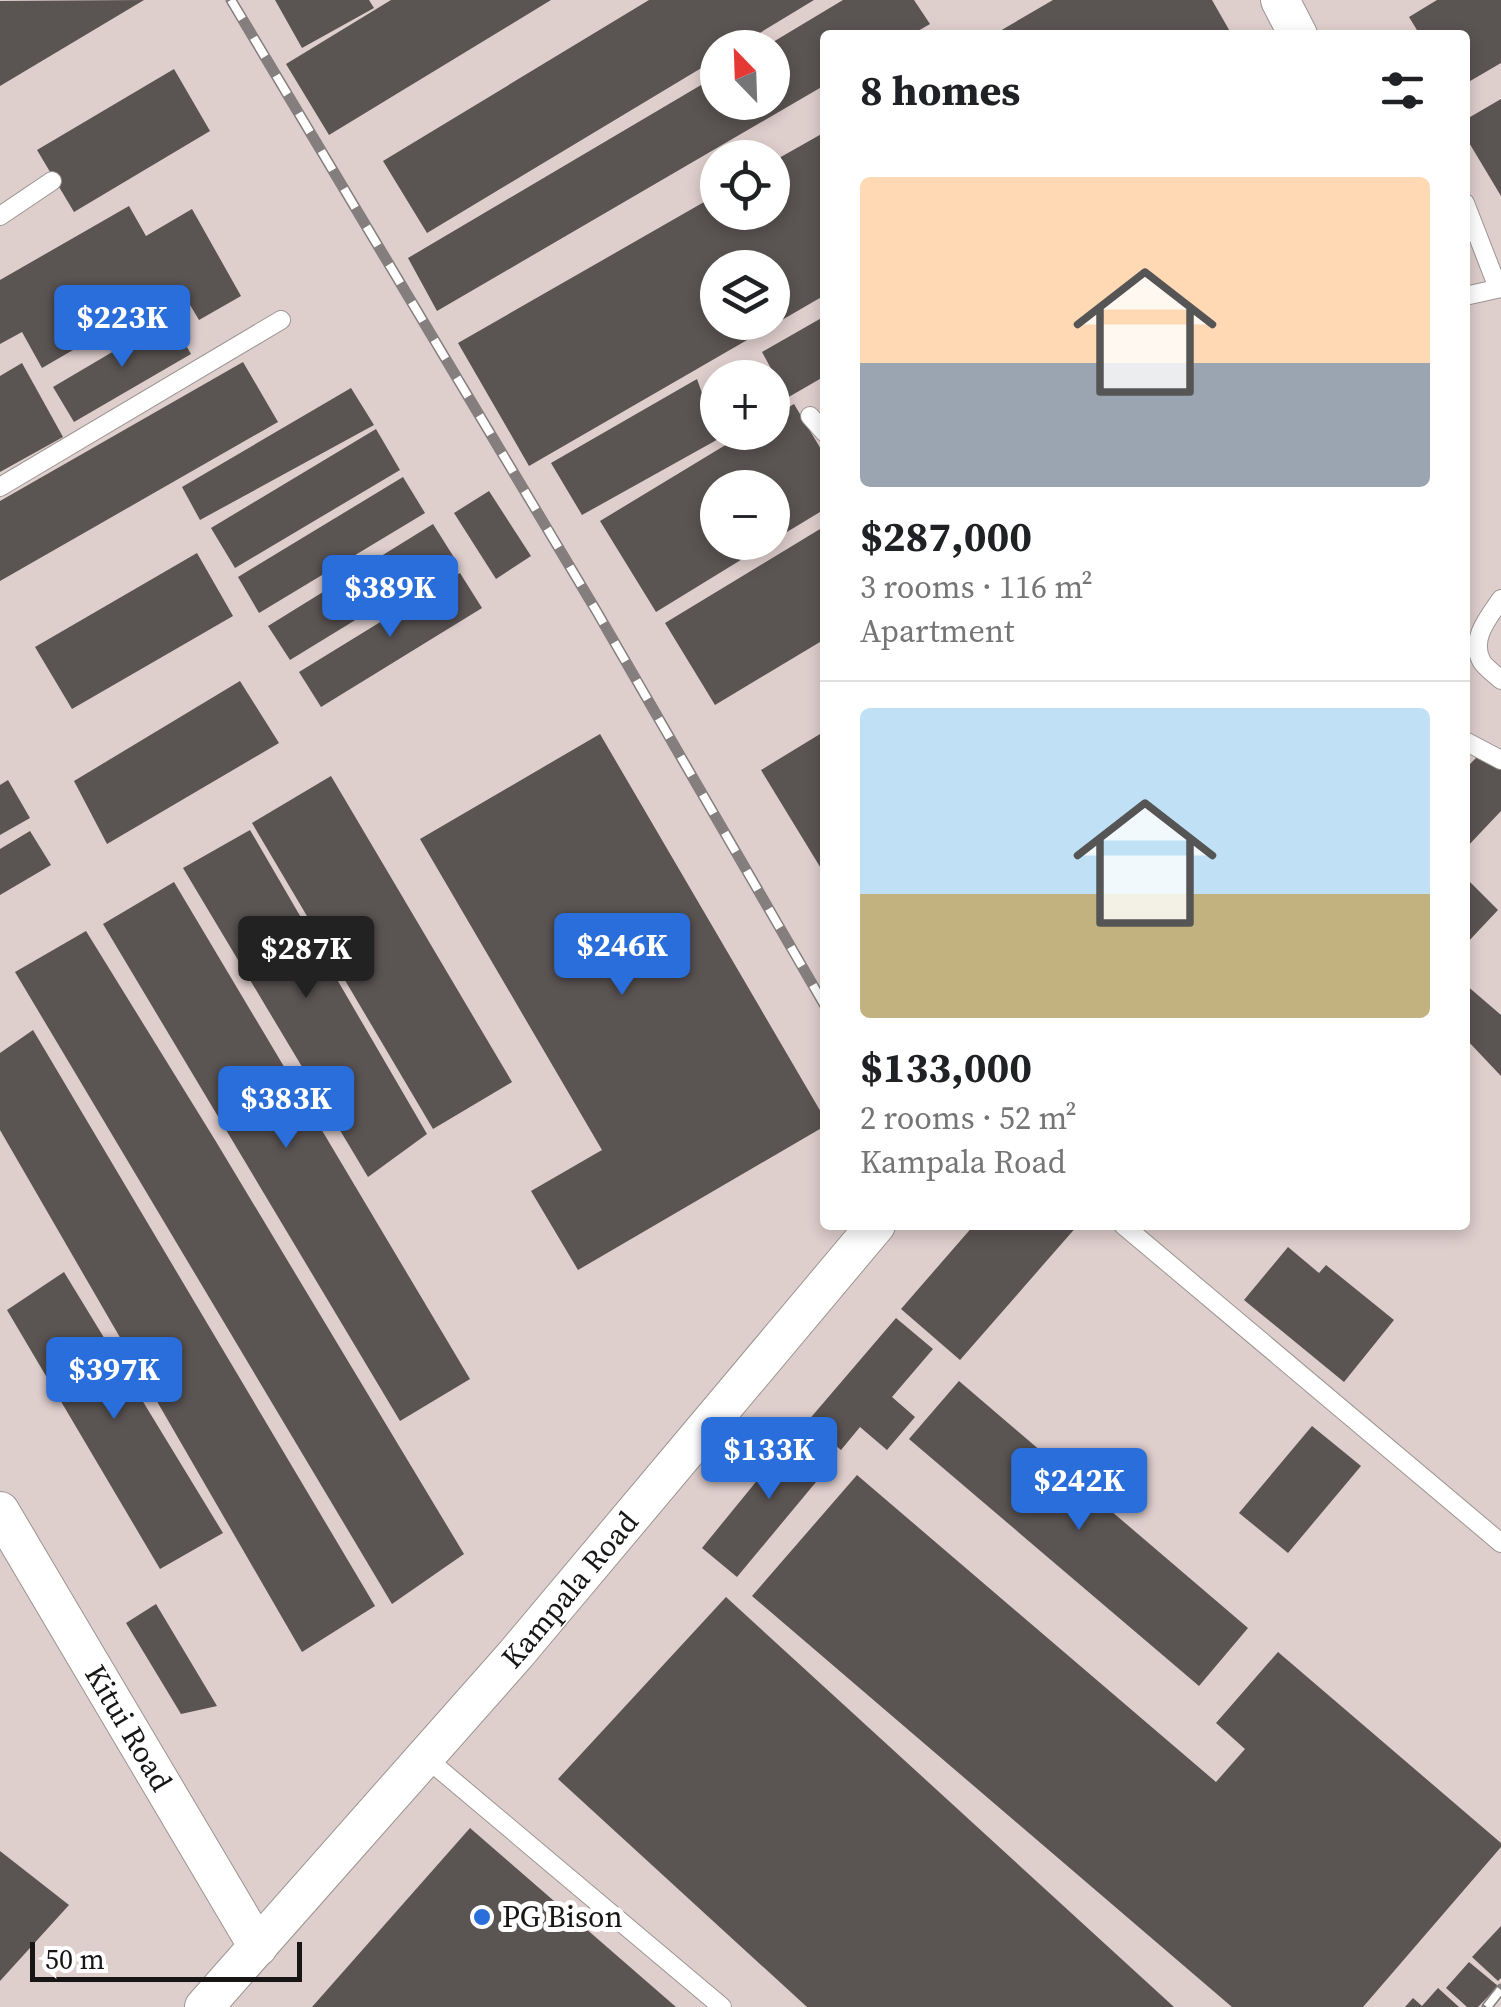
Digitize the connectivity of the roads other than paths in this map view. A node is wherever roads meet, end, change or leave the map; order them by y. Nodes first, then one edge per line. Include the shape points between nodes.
1 (52, 181) dead end
2 (1470, 214) edge
3 (0, 216) edge
4 (1500, 288) edge
5 (1470, 295) edge
6 (281, 320) dead end
7 (810, 416) dead end
8 (820, 427) edge
9 (0, 487) edge
10 (1501, 599) edge
11 (1501, 680) edge
12 (1470, 744) edge
13 (1501, 760) edge
14 (872, 1230) edge
15 (1129, 1230) edge
16 (0, 1512) edge
17 (1501, 1543) edge
18 (425, 1757) junction
19 (258, 1947) junction
20 (204, 2007) edge
21 (722, 2007) edge

1 - 3 lane
2 - 4 lane
4 - 5 lane
6 - 9 lane
7 - 8 lane
10 - 11 lane via 1477,643 1482,662
12 - 13 lane
14 - 18 street, Kampala Road
15 - 17 lane
16 - 19 street, Kitui Road
18 - 19 street, Kampala Road
18 - 21 lane
19 - 20 street, Kampala Road

